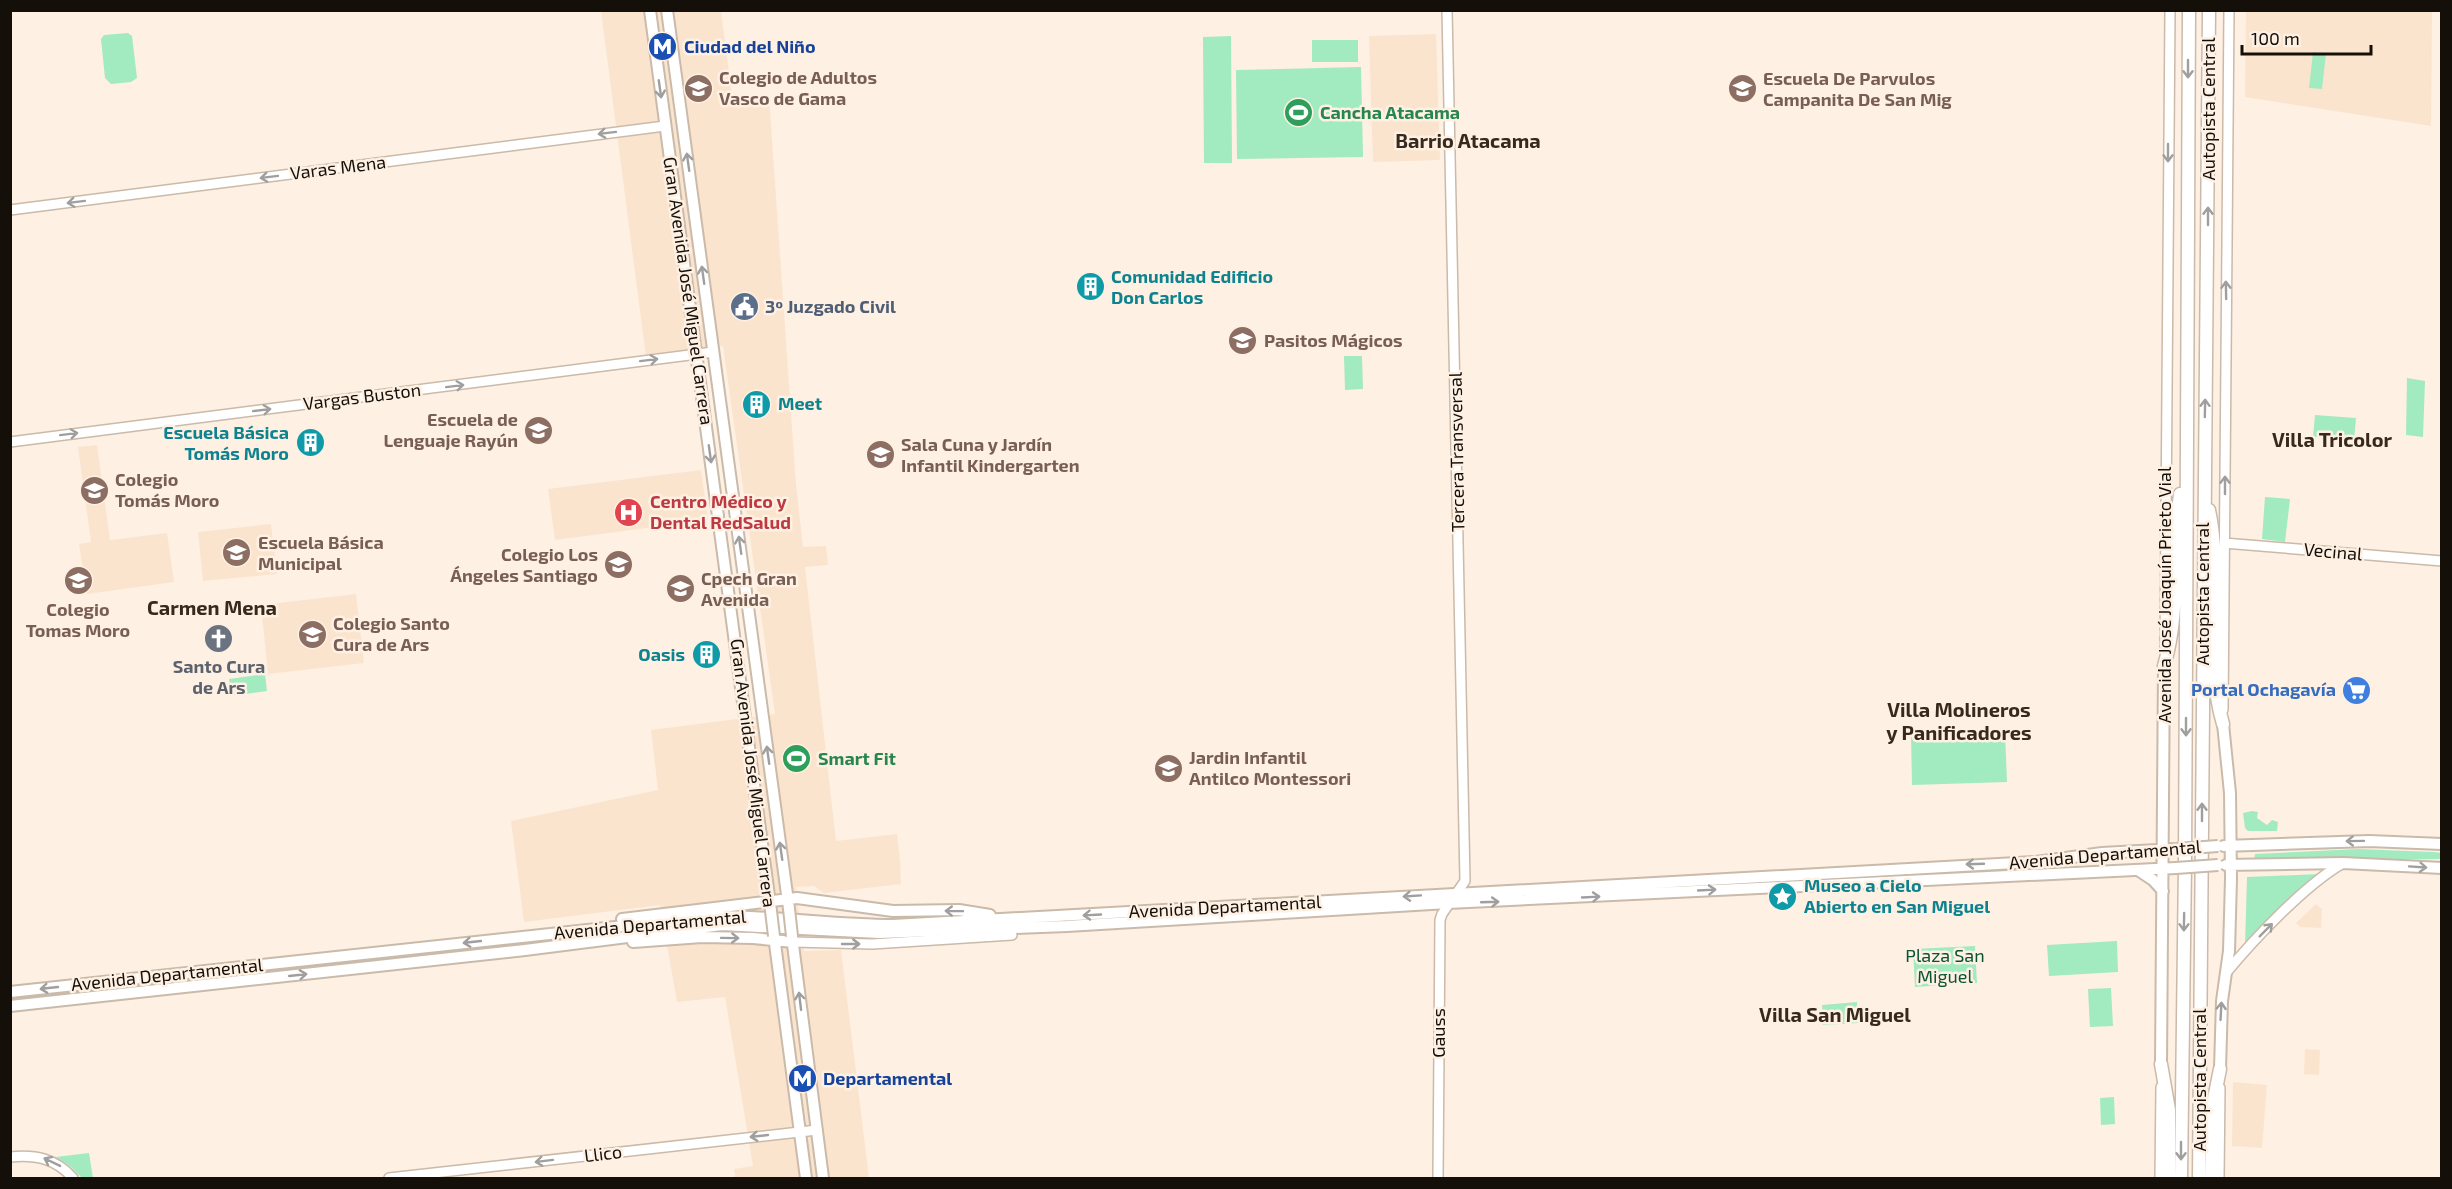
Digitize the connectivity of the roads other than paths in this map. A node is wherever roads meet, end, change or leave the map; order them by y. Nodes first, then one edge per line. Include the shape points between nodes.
1 (650, 10) edge
2 (667, 10) edge
3 (1447, 10) edge
4 (2169, 10) edge
5 (2189, 10) edge
6 (2210, 10) edge
7 (2229, 10) edge
8 (665, 126) junction
9 (685, 141) junction
10 (10, 210) edge
11 (714, 352) junction
12 (696, 355) junction
13 (10, 442) edge
14 (2187, 463) junction
15 (2204, 488) junction
16 (2224, 543) junction
17 (2442, 561) edge
18 (2164, 666) junction
19 (2223, 724) junction
20 (2442, 844) edge
21 (2231, 846) junction
22 (2163, 849) junction
23 (2343, 863) junction
24 (2231, 865) junction
25 (2163, 868) junction
26 (2442, 868) edge
27 (2138, 870) junction
28 (2163, 891) junction
29 (1458, 892) junction
30 (1448, 903) junction
31 (788, 904) junction
32 (771, 906) junction
33 (1011, 919) junction
34 (1067, 926) junction
35 (1012, 935) joint
36 (531, 936) junction
37 (775, 939) junction
38 (792, 939) junction
39 (525, 950) junction
40 (2226, 973) junction
41 (10, 992) edge
42 (10, 1006) edge
43 (2161, 1064) junction
44 (2220, 1069) junction
45 (817, 1130) junction
46 (800, 1132) junction
47 (10, 1157) edge
48 (73, 1179) edge
49 (389, 1179) edge
50 (806, 1179) edge
51 (823, 1179) edge
52 (1438, 1179) edge
53 (2160, 1179) edge
54 (2169, 1179) edge
55 (2181, 1179) edge
56 (2199, 1179) edge
57 (2211, 1179) edge
58 (2219, 1179) edge

1 -> 8 main road, Gran Avenida José Miguel Carrera
2 - 9 main road, Gran Avenida José Miguel Carrera
3 - 29 street, Tercera Transversal via 1465,881
4 -> 18 street, Avenida José Joaquín Prieto Vial
5 -> 14 highway, Autopista Central
15 -> 6 highway, Autopista Central
16 -> 7 street
8 - 9 main road
8 -> 10 street, Varas Mena
8 - 12 main road, Gran Avenida José Miguel Carrera
11 -> 9 main road, Gran Avenida José Miguel Carrera
11 - 12 street, Vargas Buston
31 -> 11 main road, Gran Avenida José Miguel Carrera
13 -> 12 street, Vargas Buston
12 -> 32 main road, Gran Avenida José Miguel Carrera
14 - 18 highway via 2176,528 2172,627
14 -> 55 highway, Autopista Central
15 - 19 highway via 2215,549 2216,692
56 -> 15 highway, Autopista Central
16 - 17 street, Vecinal
16 - 19 street
18 - 22 main road, Avenida José Joaquín Prieto Vial
19 - 21 main road
20 -> 21 main road, Avenida Departamental via 2369,841
21 - 22 main road, Avenida Departamental, bridge
21 - 24 main road
22 - 25 main road, Avenida José Joaquín Prieto Vial
22 -> 29 main road, Avenida Departamental via 2036,862
23 - 24 main road, Avenida Departamental
23 -> 26 main road, Avenida Departamental
40 -> 23 street via 2314,882
24 - 25 main road, Avenida Departamental, bridge
24 - 40 main road
25 - 27 main road, Avenida Departamental
25 - 28 main road, Avenida José Joaquín Prieto Vial
27 - 28 main road
30 -> 27 main road, Avenida Departamental
28 - 43 main road, Avenida José Joaquín Prieto Vial
29 - 30 street, Gauss
29 -> 33 main road, Avenida Departamental
30 - 34 main road, Avenida Departamental
30 - 52 street, Gauss via 1440,920 1439,943
31 - 32 main road
33 -> 31 main road via 959,910 893,911 801,898
31 - 38 main road, Gran Avenida José Miguel Carrera, bridge
32 - 36 main road via 579,924
32 - 37 main road, Gran Avenida José Miguel Carrera, bridge
33 - 36 main road, Avenida Departamental via 875,925 717,916
34 - 35 main road
34 - 39 main road, Avenida Departamental via 879,933 722,925
38 -> 35 street via 872,944
36 -> 41 main road, Avenida Departamental
37 - 38 main road
39 -> 37 main road via 702,937
37 - 46 main road, Gran Avenida José Miguel Carrera
45 -> 38 main road, Gran Avenida José Miguel Carrera
42 -> 39 main road, Avenida Departamental
44 -> 40 main road
43 - 53 street, Avenida José Joaquín Prieto Vial
43 - 54 highway via 2169,1110
44 - 57 highway via 2213,1104
44 - 58 street
45 - 46 street, Llico
45 - 51 main road, Gran Avenida José Miguel Carrera
46 -> 49 street, Llico
46 - 50 main road, Gran Avenida José Miguel Carrera
48 -> 47 street via 45,1159

